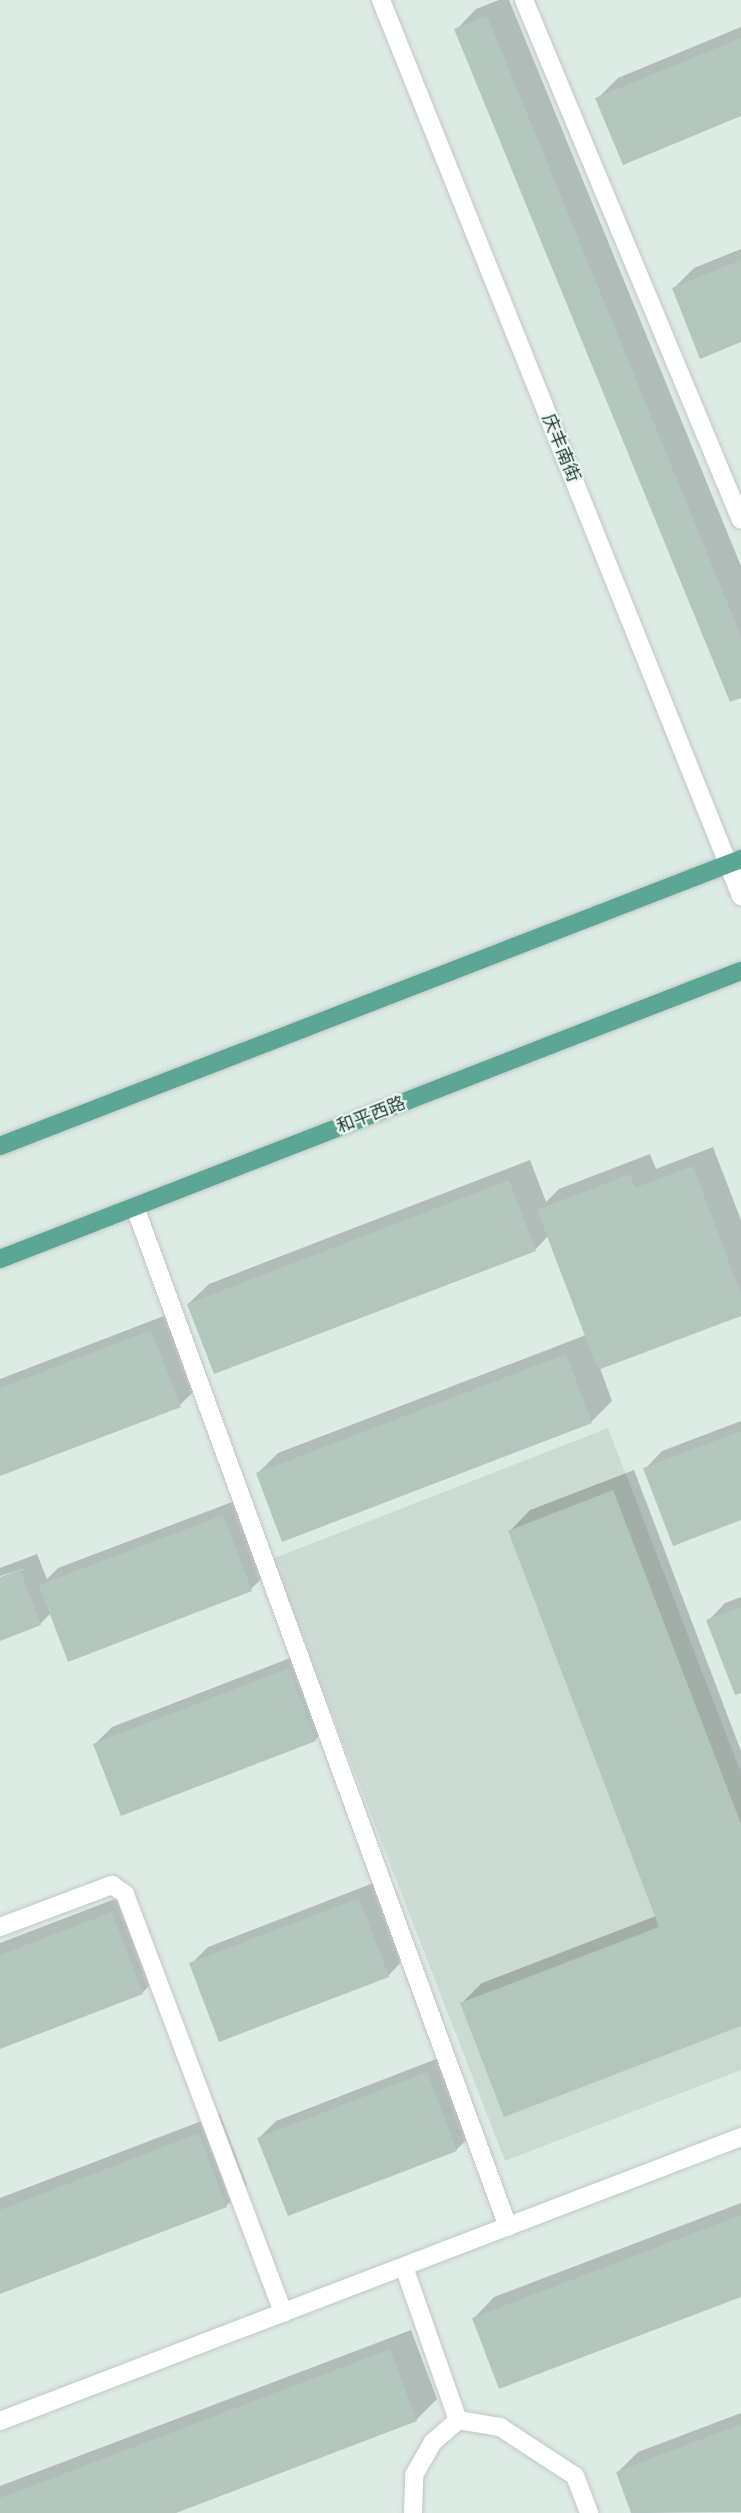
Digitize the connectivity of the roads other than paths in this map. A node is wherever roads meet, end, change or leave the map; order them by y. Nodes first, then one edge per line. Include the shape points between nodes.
1 (381, 0) edge
2 (524, 0) edge
3 (741, 520) edge
4 (735, 862) edge
5 (741, 896) edge
6 (741, 971) edge
7 (0, 1146) edge
8 (135, 1207) junction
9 (0, 1259) edge
10 (0, 1927) edge
11 (741, 2137) edge
12 (508, 2227) junction
13 (404, 2267) junction
14 (283, 2313) junction
15 (458, 2420) junction
16 (0, 2421) edge
17 (413, 2513) edge
18 (589, 2513) edge

1 - 4 street, 庆丰南街
2 - 3 street
4 - 5 street, 庆丰南街
4 - 7 main road
6 - 8 main road, 和平西路
8 - 9 main road, 和平西路
8 - 12 street
10 - 14 street via 112,1885 125,1894
11 - 12 street
12 - 13 street
13 - 14 street
13 - 15 street
14 - 16 street
15 - 17 street via 433,2442 414,2475
15 - 18 street via 500,2427 575,2476

